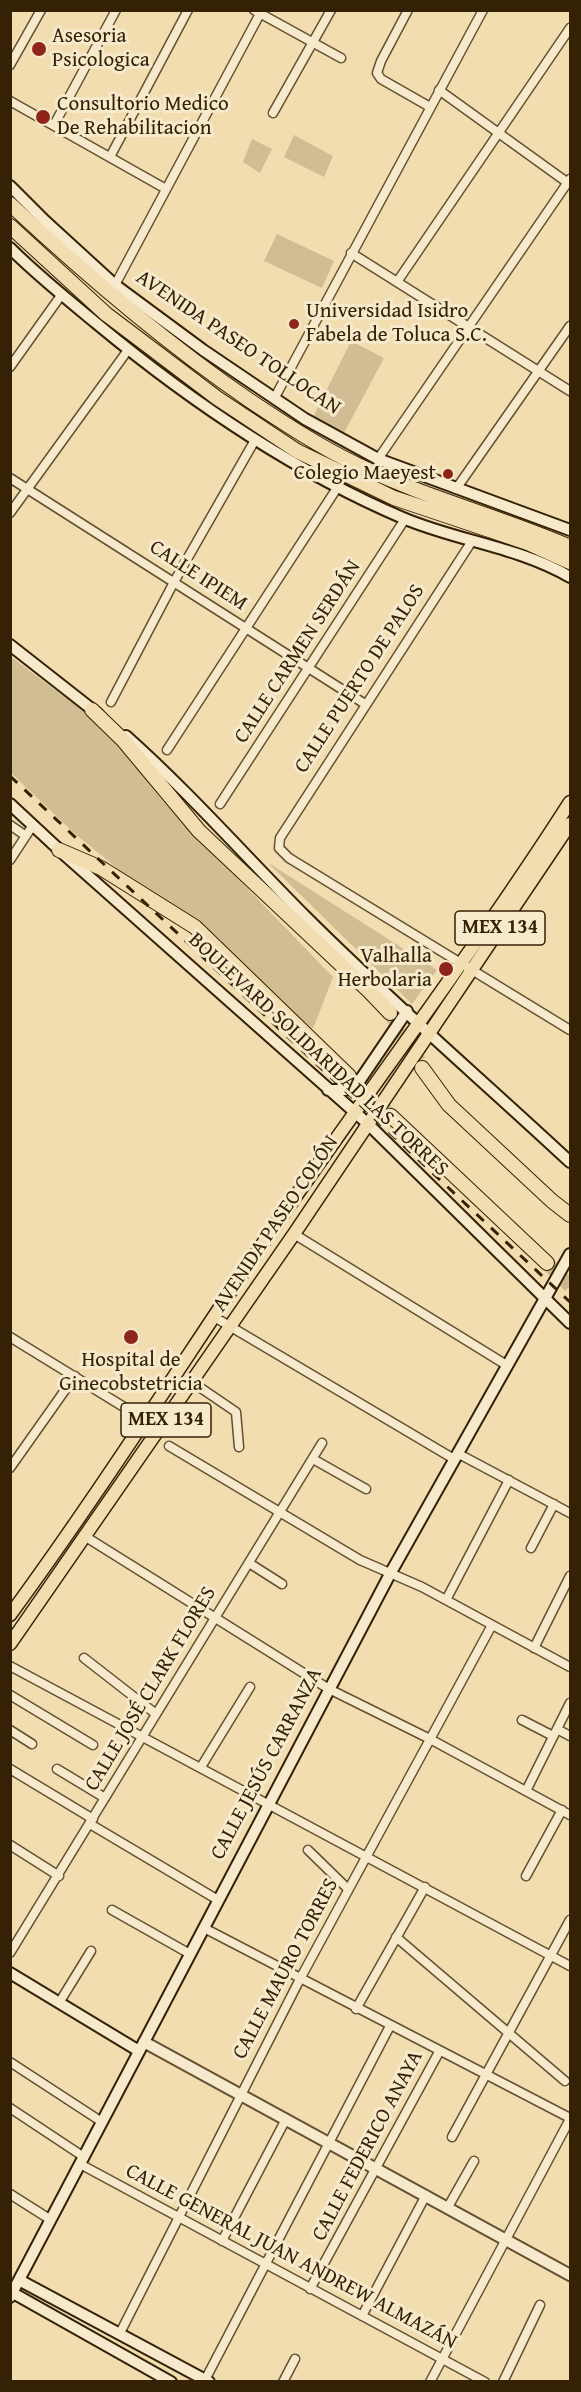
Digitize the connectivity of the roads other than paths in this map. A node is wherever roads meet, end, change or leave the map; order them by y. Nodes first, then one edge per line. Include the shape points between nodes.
1 (41, 10) edge
2 (116, 10) edge
3 (188, 10) edge
4 (331, 10) edge
5 (408, 10) edge
6 (483, 10) edge
7 (259, 12) edge
8 (570, 28) edge
9 (313, 42) junction
10 (341, 58) dead end
11 (10, 64) edge
12 (439, 90) junction
13 (10, 101) edge
14 (430, 107) junction
15 (273, 113) dead end
16 (54, 125) junction
17 (500, 132) junction
18 (110, 157) junction
19 (569, 181) edge
20 (10, 186) edge
21 (166, 189) junction
22 (10, 204) edge
23 (10, 226) edge
24 (10, 248) edge
25 (351, 253) junction
26 (397, 282) junction
27 (115, 285) junction
28 (62, 294) junction
29 (570, 326) edge
30 (470, 328) junction
31 (128, 350) junction
32 (10, 368) edge
33 (539, 372) junction
34 (570, 391) edge
35 (274, 399) junction
36 (255, 440) junction
37 (378, 459) junction
38 (10, 478) edge
39 (337, 488) junction
40 (28, 489) junction
41 (456, 489) junction
42 (10, 513) edge
43 (405, 519) junction
44 (570, 530) edge
45 (472, 541) junction
46 (570, 547) edge
47 (569, 572) edge
48 (174, 582) junction
49 (247, 629) junction
50 (10, 645) edge
51 (309, 668) junction
52 (111, 702) dead end
53 (365, 704) junction
54 (92, 710) junction
55 (167, 750) dead end
56 (570, 802) edge
57 (10, 804) edge
58 (220, 804) dead end
59 (570, 824) edge
60 (10, 825) edge
61 (33, 825) junction
62 (26, 836) junction
63 (59, 850) junction
64 (541, 858) junction
65 (10, 860) edge
66 (467, 967) junction
67 (407, 1011) junction
68 (390, 1013) tunnel mouth
69 (419, 1024) junction
70 (570, 1030) edge
71 (430, 1033) junction
72 (422, 1068) tunnel mouth
73 (349, 1076) tunnel mouth
74 (327, 1090) junction
75 (355, 1112) junction
76 (391, 1116) tunnel mouth
77 (368, 1123) junction
78 (570, 1162) edge
79 (570, 1215) edge
80 (294, 1234) junction
81 (570, 1254) edge
82 (253, 1259) junction
83 (547, 1263) tunnel mouth
84 (269, 1269) junction
85 (546, 1299) junction
86 (216, 1318) junction
87 (570, 1323) edge
88 (230, 1327) junction
89 (10, 1337) edge
90 (508, 1366) junction
91 (75, 1376) junction
92 (192, 1382) junction
93 (145, 1420) junction
94 (322, 1443) dead end
95 (169, 1446) dead end
96 (239, 1447) dead end
97 (456, 1456) junction
98 (313, 1459) junction
99 (10, 1468) edge
100 (509, 1480) junction
101 (366, 1490) dead end
102 (555, 1504) junction
103 (280, 1513) junction
104 (570, 1513) edge
105 (86, 1537) junction
106 (531, 1548) dead end
107 (49, 1560) junction
108 (249, 1563) junction
109 (63, 1570) junction
110 (390, 1574) junction
111 (570, 1576) edge
112 (282, 1584) dead end
113 (446, 1600) junction
114 (12, 1608) edge
115 (214, 1618) junction
116 (492, 1625) junction
117 (10, 1644) edge
118 (534, 1648) junction
119 (84, 1658) dead end
120 (10, 1666) edge
121 (570, 1667) edge
122 (250, 1686) dead end
123 (329, 1689) junction
124 (10, 1695) edge
125 (570, 1703) edge
126 (156, 1714) junction
127 (522, 1720) dead end
128 (10, 1730) edge
129 (555, 1732) junction
130 (142, 1736) junction
131 (570, 1736) edge
132 (430, 1739) junction
133 (32, 1744) dead end
134 (93, 1745) dead end
135 (201, 1767) junction
136 (10, 1769) edge
137 (57, 1769) dead end
138 (526, 1791) junction
139 (105, 1798) junction
140 (269, 1804) junction
141 (566, 1812) edge
142 (91, 1821) junction
143 (10, 1845) edge
144 (308, 1850) dead end
145 (366, 1856) junction
146 (59, 1876) junction
147 (526, 1876) dead end
148 (424, 1887) junction
149 (348, 1889) junction
150 (218, 1900) junction
151 (112, 1910) dead end
152 (570, 1920) edge
153 (204, 1928) junction
154 (396, 1937) junction
155 (91, 1951) dead end
156 (10, 1953) edge
157 (190, 1954) junction
158 (551, 1956) junction
159 (570, 1966) edge
160 (10, 1973) edge
161 (300, 1979) junction
162 (59, 2003) junction
163 (356, 2009) junction
164 (390, 2026) junction
165 (508, 2032) junction
166 (142, 2047) junction
167 (439, 2052) junction
168 (10, 2062) edge
169 (485, 2075) junction
170 (565, 2081) dead end
171 (240, 2094) junction
172 (10, 2108) edge
173 (570, 2118) edge
174 (286, 2119) junction
175 (102, 2122) junction
176 (452, 2137) dead end
177 (329, 2142) junction
178 (82, 2161) junction
179 (474, 2161) dead end
180 (377, 2169) junction
181 (10, 2194) edge
182 (426, 2195) junction
183 (448, 2207) junction
184 (177, 2217) junction
185 (51, 2220) junction
186 (505, 2238) junction
187 (222, 2241) junction
188 (265, 2264) junction
189 (570, 2275) edge
190 (19, 2280) junction
191 (310, 2289) junction
192 (12, 2295) edge
193 (540, 2305) dead end
194 (362, 2316) junction
195 (120, 2333) junction
196 (442, 2358) junction
197 (295, 2359) dead end
198 (207, 2381) edge
199 (171, 2382) edge
200 (283, 2382) edge
201 (430, 2382) edge
202 (485, 2382) edge
203 (503, 2382) edge

1 - 11 street
2 - 16 street
3 - 18 street
4 - 9 street
5 - 14 street via 377,73
6 - 12 street
7 - 9 street
7 - 21 street
8 - 17 street
9 - 10 street
9 - 15 street
12 - 14 street
12 - 17 street
13 - 16 street
14 - 25 street
16 - 18 street
17 - 19 street
17 - 26 street
18 - 21 street
19 - 30 street
20 - 27 main road, AVENIDA PASEO TOLLOCAN
21 - 27 street
22 - 46 highway, AVENIDA PASEO TOLLOCAN via 154,330 310,439 359,466
23 - 47 highway via 115,321 200,386 297,451 394,498 528,543
24 - 28 main road
25 - 26 street
25 - 35 street
26 - 30 street
27 - 35 main road, AVENIDA PASEO TOLLOCAN
28 - 31 main road
28 - 32 street
29 - 33 street
30 - 33 street
30 - 37 street
31 - 36 main road
31 - 40 street
33 - 34 street
33 - 41 street
35 - 37 main road, AVENIDA PASEO TOLLOCAN
36 - 39 main road
36 - 48 street
37 - 41 main road, AVENIDA PASEO TOLLOCAN
38 - 40 street, CALLE IPIEM
39 - 43 main road
39 - 49 street
40 - 42 street
40 - 48 street, CALLE IPIEM
41 - 44 main road, AVENIDA PASEO TOLLOCAN
43 - 45 main road
43 - 51 street, CALLE CARMEN SERDÁN
45 - 47 main road
45 - 53 street, CALLE PUERTO DE PALOS
48 - 49 street, CALLE IPIEM
48 - 52 street
49 - 51 street, CALLE IPIEM
49 - 55 street
50 - 54 main road
51 - 53 street, CALLE IPIEM
51 - 58 street, CALLE CARMEN SERDÁN
53 - 66 street, CALLE PUERTO DE PALOS via 280,838 279,848 289,858
54 - 67 main road via 158,765 308,918
54 - 68 highway via 123,740 199,831
56 - 64 main road, AVENIDA PASEO COLÓN / MEX 134
57 - 61 main road, BOULEVARD SOLIDARIDAD LAS TORRES
59 - 64 main road, AVENIDA PASEO COLÓN / MEX 134
60 - 62 street
61 - 62 street
61 - 63 main road, BOULEVARD SOLIDARIDAD LAS TORRES
62 - 65 street
63 - 73 highway, BOULEVARD SOLIDARIDAD LAS TORRES via 101,868 195,927
63 - 74 main road, BOULEVARD SOLIDARIDAD LAS TORRES
64 - 66 main road, AVENIDA PASEO COLÓN / MEX 134
66 - 69 main road, AVENIDA PASEO COLÓN / MEX 134
66 - 70 street
66 - 71 main road, AVENIDA PASEO COLÓN / MEX 134
67 - 69 main road
67 - 74 main road via 363,1078 345,1090
69 - 71 main road
69 - 75 main road, AVENIDA PASEO COLÓN / MEX 134
71 - 77 main road, AVENIDA PASEO COLÓN / MEX 134
71 - 78 main road
72 - 79 highway via 450,1105
74 - 75 main road, BOULEVARD SOLIDARIDAD LAS TORRES
75 - 77 main road, BOULEVARD SOLIDARIDAD LAS TORRES
75 - 82 main road, AVENIDA PASEO COLÓN / MEX 134
76 - 83 highway
77 - 80 main road, AVENIDA PASEO COLÓN / MEX 134
77 - 85 main road, BOULEVARD SOLIDARIDAD LAS TORRES
80 - 84 main road, AVENIDA PASEO COLÓN / MEX 134
80 - 90 street
81 - 85 main road, CALLE JESÚS CARRANZA
82 - 84 main road
82 - 86 main road, AVENIDA PASEO COLÓN / MEX 134
84 - 88 main road, AVENIDA PASEO COLÓN / MEX 134
85 - 87 main road, BOULEVARD SOLIDARIDAD LAS TORRES
85 - 90 main road, CALLE JESÚS CARRANZA
86 - 88 street
86 - 93 main road, AVENIDA PASEO COLÓN / MEX 134
88 - 92 main road, AVENIDA PASEO COLÓN / MEX 134
88 - 97 street
89 - 91 street
90 - 97 main road, CALLE JESÚS CARRANZA
91 - 93 street
91 - 99 street
92 - 96 street via 236,1412
92 - 105 main road, AVENIDA PASEO COLÓN / MEX 134
93 - 107 main road, AVENIDA PASEO COLÓN / MEX 134
94 - 98 street, CALLE JOSÉ CLARK FLORES
95 - 103 street
97 - 100 street
97 - 110 main road, CALLE JESÚS CARRANZA
98 - 101 street
98 - 103 street, CALLE JOSÉ CLARK FLORES
100 - 102 street
100 - 113 street
102 - 104 street
102 - 106 street
103 - 108 street, CALLE JOSÉ CLARK FLORES
103 - 110 street
105 - 109 main road, AVENIDA PASEO COLÓN / MEX 134
105 - 115 street
107 - 109 main road
107 - 114 main road, AVENIDA PASEO COLÓN / MEX 134
108 - 112 street
108 - 115 street, CALLE JOSÉ CLARK FLORES
109 - 117 main road, AVENIDA PASEO COLÓN / MEX 134
110 - 113 street
110 - 123 main road, CALLE JESÚS CARRANZA
111 - 118 street
113 - 116 street
115 - 123 street
115 - 126 street, CALLE JOSÉ CLARK FLORES
116 - 118 street
116 - 132 street, CALLE MAURO TORRES
118 - 121 street
119 - 126 street
120 - 130 street
122 - 135 street
123 - 132 street
123 - 140 main road, CALLE JESÚS CARRANZA
124 - 134 street
125 - 129 street
126 - 130 street, CALLE JOSÉ CLARK FLORES
127 - 129 street
128 - 133 street
129 - 131 street
129 - 138 street
130 - 135 street
130 - 139 street, CALLE JOSÉ CLARK FLORES
132 - 138 street
132 - 145 street, CALLE MAURO TORRES
135 - 140 street
136 - 142 street
137 - 139 street
138 - 141 street
139 - 142 street, CALLE JOSÉ CLARK FLORES
140 - 145 street
140 - 150 main road, CALLE JESÚS CARRANZA
141 - 147 street
142 - 146 street, CALLE JOSÉ CLARK FLORES
142 - 150 street
143 - 146 street
144 - 149 street
145 - 148 street
145 - 149 street, CALLE MAURO TORRES
146 - 156 street, CALLE JOSÉ CLARK FLORES
148 - 154 street
148 - 158 street
149 - 161 street, CALLE MAURO TORRES
150 - 153 main road, CALLE JESÚS CARRANZA
151 - 157 street
152 - 158 street
153 - 157 main road, CALLE JESÚS CARRANZA
153 - 161 street
154 - 163 street
154 - 165 street
155 - 162 street
157 - 166 main road, CALLE JESÚS CARRANZA
158 - 159 street
158 - 165 street
160 - 162 main road
161 - 163 street
161 - 171 street, CALLE MAURO TORRES
162 - 166 main road
163 - 164 street
164 - 167 street
164 - 177 street
165 - 169 street
165 - 170 street
166 - 171 main road
166 - 175 main road, CALLE JESÚS CARRANZA
167 - 169 street
167 - 180 street, CALLE FEDERICO ANAYA
168 - 175 street
169 - 173 street
169 - 176 street
171 - 174 main road
171 - 184 street, CALLE MAURO TORRES
172 - 178 street, CALLE GENERAL JUAN ANDREW ALMAZÁN
173 - 186 street
174 - 177 main road
174 - 187 street
175 - 178 main road, CALLE JESÚS CARRANZA
177 - 180 main road
177 - 188 street
178 - 184 street, CALLE GENERAL JUAN ANDREW ALMAZÁN
178 - 185 main road, CALLE JESÚS CARRANZA
179 - 183 street
180 - 182 main road
180 - 191 street, CALLE FEDERICO ANAYA
181 - 185 street
182 - 183 main road
182 - 194 street
183 - 186 main road
184 - 187 street, CALLE GENERAL JUAN ANDREW ALMAZÁN
184 - 195 street, CALLE MAURO TORRES
185 - 190 main road, CALLE JESÚS CARRANZA
186 - 189 main road
186 - 196 street
187 - 188 street, CALLE GENERAL JUAN ANDREW ALMAZÁN
188 - 191 street, CALLE GENERAL JUAN ANDREW ALMAZÁN
188 - 198 street
190 - 192 main road, CALLE JESÚS CARRANZA
190 - 195 main road
191 - 194 street, CALLE GENERAL JUAN ANDREW ALMAZÁN
192 - 199 main road
193 - 203 street
194 - 196 street, CALLE GENERAL JUAN ANDREW ALMAZÁN
195 - 198 main road
196 - 201 street
196 - 202 street, CALLE GENERAL JUAN ANDREW ALMAZÁN
197 - 200 street

